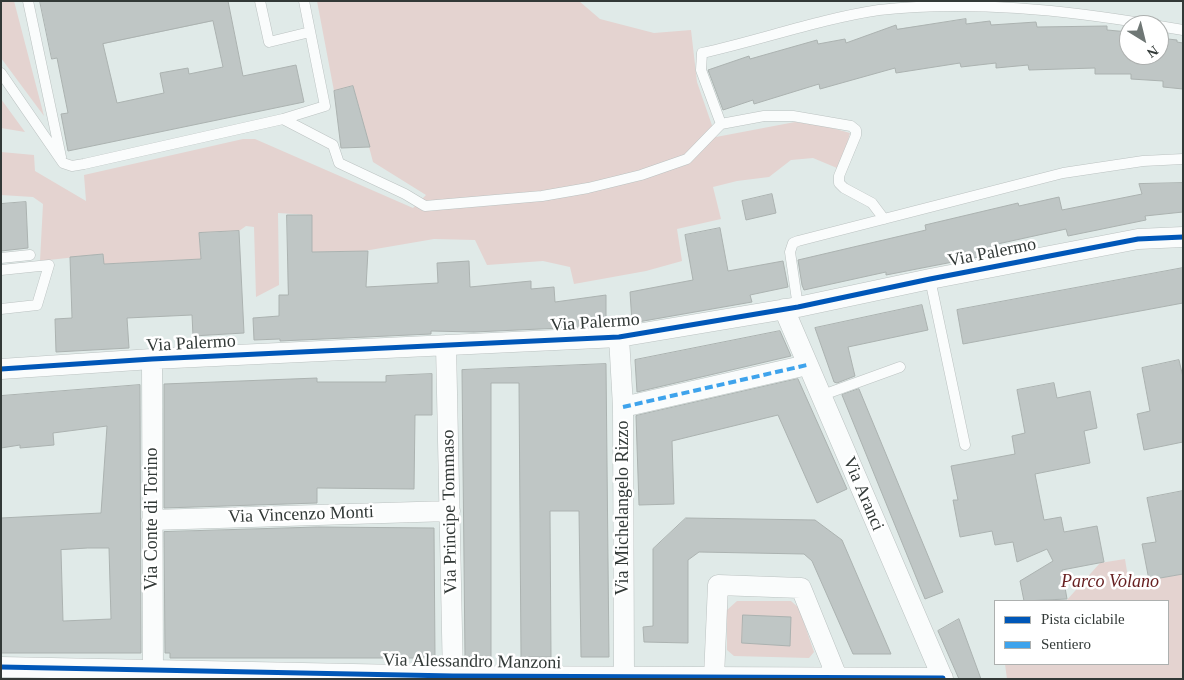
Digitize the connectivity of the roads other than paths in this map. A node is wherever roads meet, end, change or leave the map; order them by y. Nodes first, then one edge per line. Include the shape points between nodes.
1 (28, 1) edge
2 (260, 1) edge
3 (304, 1) edge
4 (1119, 20) edge
5 (1169, 28) edge
6 (1183, 30) edge
7 (310, 32) junction
8 (1, 74) edge
9 (283, 119) junction
10 (721, 124) junction
11 (1183, 159) edge
12 (63, 163) junction
13 (884, 219) junction
14 (1183, 237) edge
15 (30, 255) dead end
16 (1, 258) edge
17 (1, 270) edge
18 (930, 278) junction
19 (791, 308) junction
20 (1, 310) edge
21 (619, 338) junction
22 (446, 345) junction
23 (152, 359) junction
24 (807, 365) junction
25 (900, 366) dead end
26 (1, 369) edge
27 (820, 396) junction
28 (623, 407) junction
29 (965, 445) dead end
30 (450, 511) junction
31 (152, 520) junction
32 (1, 668) edge
33 (153, 674) edge
34 (306, 676) edge
35 (714, 677) junction
36 (837, 677) junction
37 (453, 678) edge
38 (624, 678) edge
39 (943, 678) edge

1 - 12 lane
2 - 7 lane via 269,42
3 - 7 lane
4 - 10 lane via 983,5 879,10 702,53 701,70
5 - 6 lane
7 - 9 lane via 325,106
8 - 12 lane
9 - 10 lane via 334,144 339,163 425,206 542,196 641,175 686,159
9 - 12 lane via 84,164 72,166
10 - 13 lane via 764,116 793,116 851,126 856,135 839,183 872,203
11 - 13 lane via 1143,161 1063,173
13 - 19 lane via 793,243 790,252
14 - 18 street, Via Palermo via 1138,239
15 - 16 lane
17 - 20 lane via 49,265 37,305
18 - 19 street, Via Palermo
18 - 29 lane
19 - 21 street, Via Palermo
19 - 24 street, Via Aranci
21 - 22 street, Via Palermo
21 - 28 street, Via Michelangelo Rizzo
22 - 23 street, Via Palermo
22 - 30 street, Via Principe Tommaso
23 - 26 street, Via Palermo
23 - 31 street, Via Conte di Torino
24 - 27 street, Via Aranci
24 - 28 street
25 - 27 lane
27 - 39 street, Via Aranci
28 - 38 street, Via Michelangelo Rizzo
30 - 31 street, Via Vincenzo Monti
30 - 37 street, Via Principe Tommaso
31 - 33 street, Via Conte di Torino
32 - 33 street, Via Alessandro Manzoni
33 - 34 street, Via Alessandro Manzoni
34 - 37 street, Via Alessandro Manzoni
35 - 36 street, Via Alessandro Manzoni
35 - 36 street via 718,585 801,588
35 - 38 street, Via Alessandro Manzoni
36 - 39 street, Via Alessandro Manzoni
37 - 38 street, Via Alessandro Manzoni

